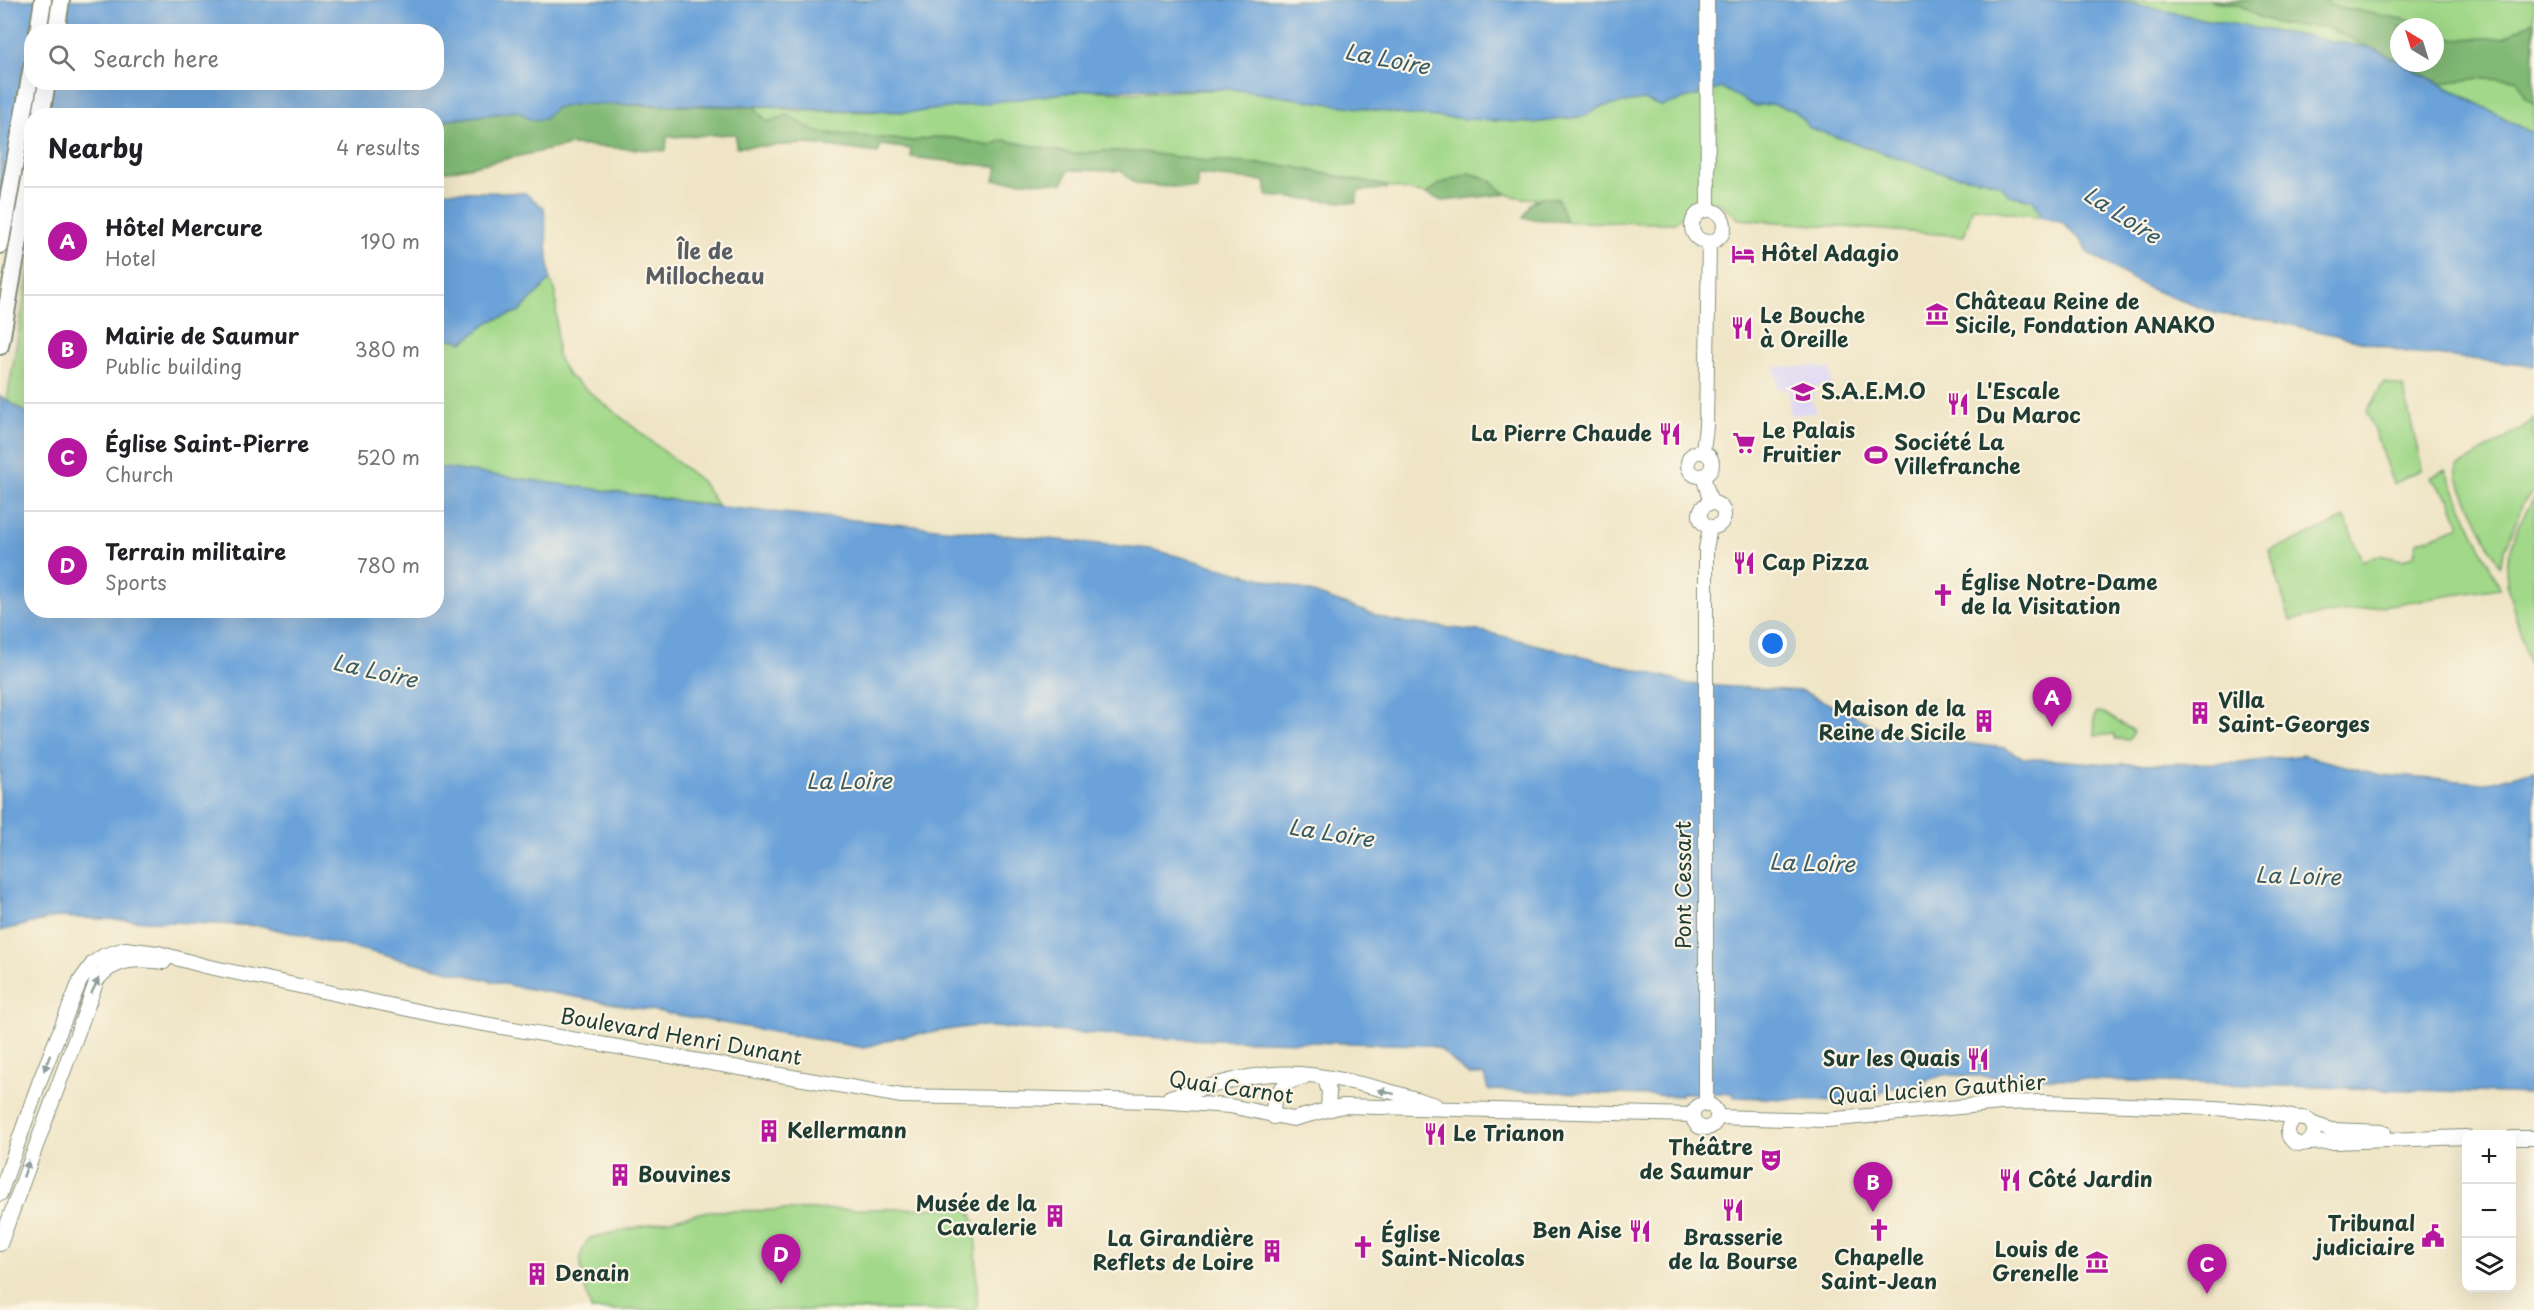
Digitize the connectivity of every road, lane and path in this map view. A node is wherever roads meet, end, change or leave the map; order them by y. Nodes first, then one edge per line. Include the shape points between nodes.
1 (43, 0) edge
2 (61, 0) edge
3 (1707, 0) edge
4 (39, 24) edge
5 (57, 24) edge
6 (28, 90) edge
7 (46, 90) edge
8 (25, 108) edge
9 (42, 108) edge
10 (24, 112) edge
11 (1708, 210) junction
12 (24, 212) edge
13 (1709, 242) junction
14 (0, 245) edge
15 (0, 346) edge
16 (205, 966) junction
17 (1309, 1076) junction
18 (1325, 1079) junction
19 (1279, 1091) junction
20 (1706, 1100) junction
21 (1156, 1101) junction
22 (1442, 1108) junction
23 (1328, 1110) junction
24 (2267, 1112) junction
25 (1693, 1115) junction
26 (1274, 1116) junction
27 (1307, 1117) junction
28 (1717, 1117) junction
29 (2307, 1121) junction
30 (2289, 1130) junction
31 (2462, 1137) edge
32 (2462, 1137) edge
33 (2516, 1138) edge
34 (2534, 1138) edge
35 (2307, 1143) junction
36 (0, 1194) edge
37 (0, 1244) edge

1 - 4 highway
2 - 5 highway
3 - 11 main road
6 - 8 highway
7 - 9 highway
10 - 14 highway
11 - 13 main road via 1695,218 1693,227 1700,239
11 - 13 main road via 1717,212 1724,225 1722,235
12 - 15 highway
13 - 20 main road, Pont Cessart via 1703,452 1712,466 1703,476 1711,503 1703,507 1701,515 1703,523 1710,527 1706,549 1705,675
16 - 21 main road, Boulevard Henri Dunant via 450,1018 902,1096
16 -> 36 main road via 125,949 103,956 85,971 40,1080
37 -> 16 main road via 97,980 109,968 126,960
17 - 18 main road, Quai Carnot
17 - 19 main road via 1290,1080
17 - 21 main road, Quai Carnot via 1262,1075
22 -> 18 main road, Quai Carnot
18 - 23 main road via 1330,1097
19 - 26 main road via 1273,1101
19 - 27 main road via 1288,1111
20 - 25 main road
20 - 28 main road
21 - 26 main road, Quai Carnot via 1230,1106
22 - 23 main road, Quai Carnot via 1342,1106
22 - 25 main road, Quai Carnot
23 - 27 main road, Quai Carnot
24 - 28 main road, Quai Lucien Gauthier via 2031,1102 1827,1120
24 - 29 main road, Quai Lucien Gauthier
24 - 30 main road
25 - 28 main road via 1697,1125 1704,1128 1713,1125
26 - 27 main road, Quai Carnot
29 - 30 main road via 2291,1123
29 - 31 main road, Quai Lucien Gauthier via 2331,1130
29 - 35 main road via 2314,1134
30 - 35 main road via 2293,1142
32 - 35 main road
33 - 34 main road

